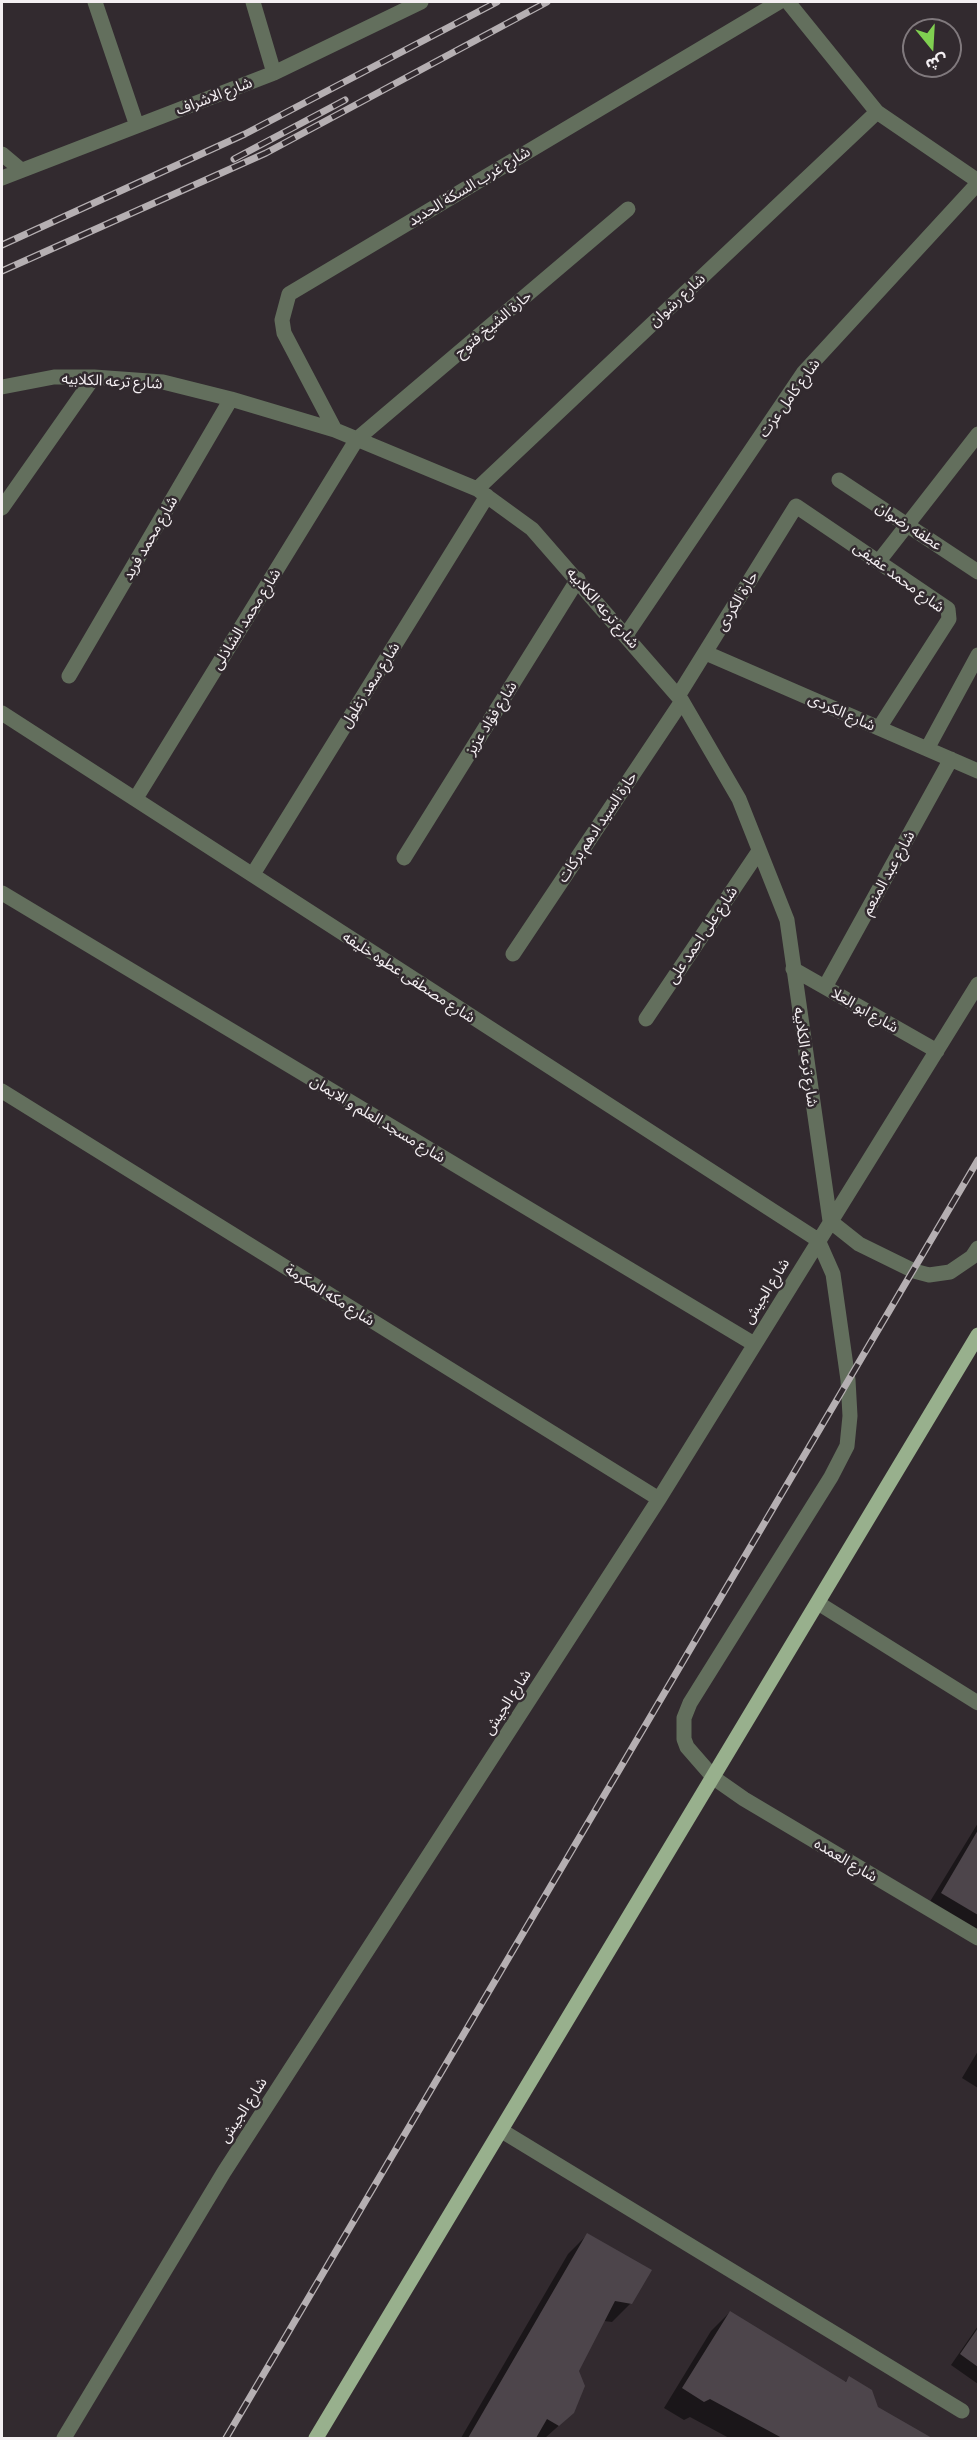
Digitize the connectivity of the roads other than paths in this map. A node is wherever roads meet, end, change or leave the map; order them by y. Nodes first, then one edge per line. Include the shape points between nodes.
1 (95, 2) edge
2 (253, 2) edge
3 (421, 2) edge
4 (779, 2) edge
5 (788, 2) edge
6 (274, 73) junction
7 (877, 112) junction
8 (137, 126) junction
9 (2, 154) edge
10 (21, 170) junction
11 (2, 178) edge
12 (978, 182) edge
13 (628, 209) dead end
14 (94, 377) junction
15 (2, 387) edge
16 (231, 399) junction
17 (335, 430) junction
18 (978, 434) edge
19 (357, 439) junction
20 (839, 480) dead end
21 (482, 493) junction
22 (796, 506) joint
23 (2, 508) edge
24 (908, 525) junction
25 (879, 561) junction
26 (978, 572) edge
27 (578, 579) junction
28 (626, 634) junction
29 (706, 653) junction
30 (978, 655) edge
31 (69, 676) dead end
32 (680, 698) junction
33 (2, 712) edge
34 (879, 728) junction
35 (927, 749) junction
36 (951, 759) junction
37 (978, 771) edge
38 (136, 798) junction
39 (759, 850) junction
40 (404, 858) dead end
41 (254, 874) junction
42 (2, 894) edge
43 (513, 954) dead end
44 (794, 969) junction
45 (978, 984) edge
46 (825, 987) junction
47 (646, 1019) dead end
48 (936, 1051) junction
49 (2, 1092) edge
50 (830, 1221) junction
51 (818, 1240) junction
52 (978, 1248) edge
53 (978, 1335) edge
54 (754, 1344) junction
55 (659, 1499) junction
56 (818, 1603) junction
57 (978, 1703) edge
58 (714, 1778) junction
59 (978, 1938) edge
60 (502, 2131) junction
61 (962, 2411) dead end
62 (64, 2439) edge
63 (316, 2439) edge

1 - 8 street
2 - 6 street
3 - 6 street, شارع الاشراف
4 - 17 street, شارع غرب السكة الحديد via 289,294 282,320 284,333
5 - 7 street
6 - 8 street, شارع الاشراف
7 - 12 street
7 - 21 street, شارع رشوان
8 - 10 street, شارع الاشراف
9 - 10 street
10 - 11 street, شارع الاشراف
12 - 28 street, شارع كامل عزت via 804,372
13 - 19 street, حارة الشيخ فتوح
14 - 15 street, شارع ترعه الكلابيه via 54,377
14 - 16 street, شارع ترعه الكلابيه via 163,382
14 - 23 street
16 - 17 street, شارع ترعه الكلابيه
16 - 31 street, شارع محمد فريد
17 - 19 street, شارع ترعه الكلابيه
18 - 24 street
19 - 21 street, شارع ترعه الكلابيه
19 - 38 street, شارع محمد الشاذلى
20 - 24 street, عطفه رضوان
21 - 27 street, شارع ترعه الكلابيه via 532,529
21 - 41 street, شارع سعد زغلول
22 - 25 street, شارع محمد عفيفى
22 - 29 street, حارة الكردى
24 - 25 street
24 - 26 street, عطفه رضوان
25 - 34 street, شارع محمد عفيفى via 948,609 949,614
27 - 28 street, شارع ترعه الكلابيه
27 - 40 street, شارع فؤاد عزيز
28 - 32 street, شارع ترعه الكلابيه
29 - 32 street, حارة الكردى
29 - 34 street, شارع الكردى
30 - 35 street
32 - 39 street, شارع ترعه الكلابيه via 739,799
32 - 43 street, حارة السيد ادهم بركات
33 - 38 street, شارع مصطفى عطوه خليفه
34 - 35 street, شارع الكردى
35 - 36 street, شارع الكردى
36 - 37 street, شارع الكردى
36 - 46 street, شارع عبد المنعم
38 - 41 street, شارع مصطفى عطوه خليفه
39 - 44 street, شارع ترعه الكلابيه via 787,920
39 - 47 street, شارع على احمد على
41 - 51 street, شارع مصطفى عطوه خليفه
42 - 54 street, شارع مسجد العلم و الايمان
44 - 46 street, شارع ابو العلا
44 - 50 street, شارع ترعه الكلابيه
45 - 48 street, شارع الجيش
46 - 48 street, شارع ابو العلا
48 - 50 street, شارع الجيش
49 - 55 street, شارع مكه المكرمة
50 - 51 street, شارع الجيش
50 - 52 street via 859,1244 929,1275 950,1272
51 - 54 street, شارع الجيش
51 - 58 street, شارع العمده via 833,1274 848,1389 847,1446 831,1478 690,1703 684,1718 687,1747
53 - 56 main road
54 - 55 street, شارع الجيش
55 - 62 street, شارع الجيش via 224,2172
56 - 57 street
56 - 58 main road
58 - 59 street, شارع العمده
58 - 60 main road
60 - 61 street
60 - 63 main road

